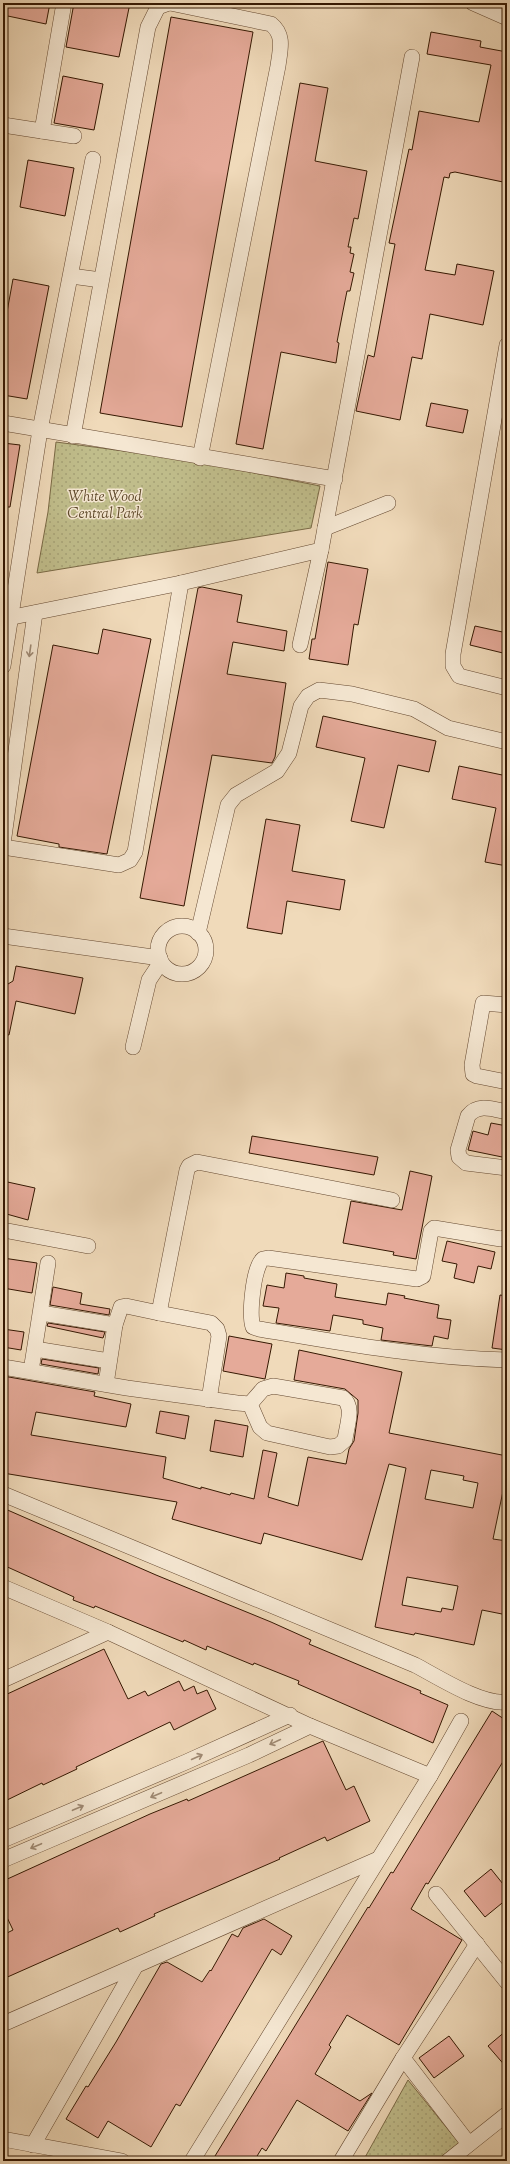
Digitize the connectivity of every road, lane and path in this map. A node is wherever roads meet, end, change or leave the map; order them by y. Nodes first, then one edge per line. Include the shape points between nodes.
1 (64, 3) edge
2 (169, 3) edge
3 (472, 3) edge
4 (507, 18) edge
5 (412, 58) dead end
6 (3, 124) edge
7 (42, 131) junction
8 (74, 136) dead end
9 (93, 159) dead end
10 (71, 276) junction
11 (100, 280) junction
12 (507, 345) edge
13 (3, 423) edge
14 (40, 430) junction
15 (73, 436) junction
16 (200, 458) junction
17 (335, 479) junction
18 (388, 503) dead end
19 (325, 528) junction
20 (321, 550) junction
21 (181, 583) junction
22 (35, 613) junction
23 (7, 618) edge
24 (300, 645) dead end
25 (3, 666) edge
26 (507, 688) edge
27 (507, 742) edge
28 (3, 845) edge
29 (198, 933) junction
30 (3, 936) edge
31 (163, 963) junction
32 (507, 1005) edge
33 (138, 1048) dead end
34 (507, 1082) edge
35 (507, 1112) edge
36 (507, 1168) edge
37 (392, 1200) dead end
38 (3, 1230) edge
39 (507, 1237) edge
40 (88, 1246) dead end
41 (48, 1263) dead end
42 (41, 1312) junction
43 (159, 1313) junction
44 (115, 1325) junction
45 (35, 1349) junction
46 (507, 1360) edge
47 (109, 1361) junction
48 (3, 1367) edge
49 (31, 1371) junction
50 (106, 1384) junction
51 (209, 1400) junction
52 (250, 1404) junction
53 (3, 1494) edge
54 (4, 1588) edge
55 (108, 1632) junction
56 (3, 1680) edge
57 (507, 1702) edge
58 (290, 1715) junction
59 (461, 1721) dead end
60 (310, 1726) junction
61 (430, 1776) junction
62 (3, 1840) edge
63 (3, 1860) edge
64 (378, 1860) junction
65 (436, 1894) dead end
66 (477, 1944) junction
67 (135, 1967) junction
68 (507, 1982) edge
69 (3, 2024) edge
70 (403, 2058) junction
71 (507, 2114) edge
72 (3, 2139) edge
73 (469, 2144) junction
74 (33, 2145) junction
75 (122, 2161) edge
76 (192, 2161) edge
77 (341, 2161) edge
78 (448, 2161) edge

1 - 7 street
2 - 11 street via 158,7 148,27
2 - 16 street via 271,24 281,41
3 - 4 street
5 - 17 street
6 - 7 street
7 - 8 street
9 - 10 street
10 - 11 street
10 - 14 street
11 - 15 street
12 - 26 street via 453,654 453,666 459,676
13 - 14 street
14 - 15 street
14 - 23 street
15 - 16 street
16 - 17 street
17 - 19 street
18 - 19 street
19 - 20 street
20 - 21 street
20 - 24 street
21 - 22 street
21 - 28 street via 135,852 130,860 119,865
22 - 23 street
22 -> 28 street
23 - 25 street
27 - 29 street via 448,728 414,710 335,691 319,690 308,696 301,706 289,753 277,771 236,794 228,805
29 - 31 street via 185,927 171,929 160,940 158,947
29 - 31 street via 206,947 202,963 197,969 182,974
30 - 31 street
31 - 33 street
32 - 34 street via 483,1003 472,1066 473,1074 477,1076
35 - 36 street via 484,1107 471,1111 458,1150 459,1157 466,1163
37 - 43 street via 193,1163 188,1170
38 - 40 street
39 - 46 street via 501,1239 434,1228 431,1231 423,1276 417,1279 263,1259 257,1268 250,1317 253,1327 259,1329 452,1358
41 - 42 street
42 - 44 street
42 - 45 street
43 - 44 street via 121,1307
43 - 51 street via 211,1323 217,1329 219,1336
44 - 47 street
45 - 47 street
45 - 49 street
47 - 50 street
48 - 49 street
49 - 50 street
50 - 51 street
51 - 52 street
52 - 52 street via 260,1427 267,1433 330,1447 338,1446 345,1440 350,1407 343,1398 272,1386 263,1389
53 - 57 street via 415,1665 477,1696 500,1703
54 - 55 street
55 - 56 street
55 - 58 street
58 - 60 street
62 -> 58 street
59 - 61 street
60 - 61 street
60 -> 63 street via 242,1758
61 - 64 street
64 - 67 street
64 - 76 street
65 - 66 street
66 - 68 street
66 - 70 street
67 - 69 street
67 - 74 street
70 - 73 street
70 - 77 street
71 - 73 street
72 - 74 street
73 - 78 street
74 - 75 street

